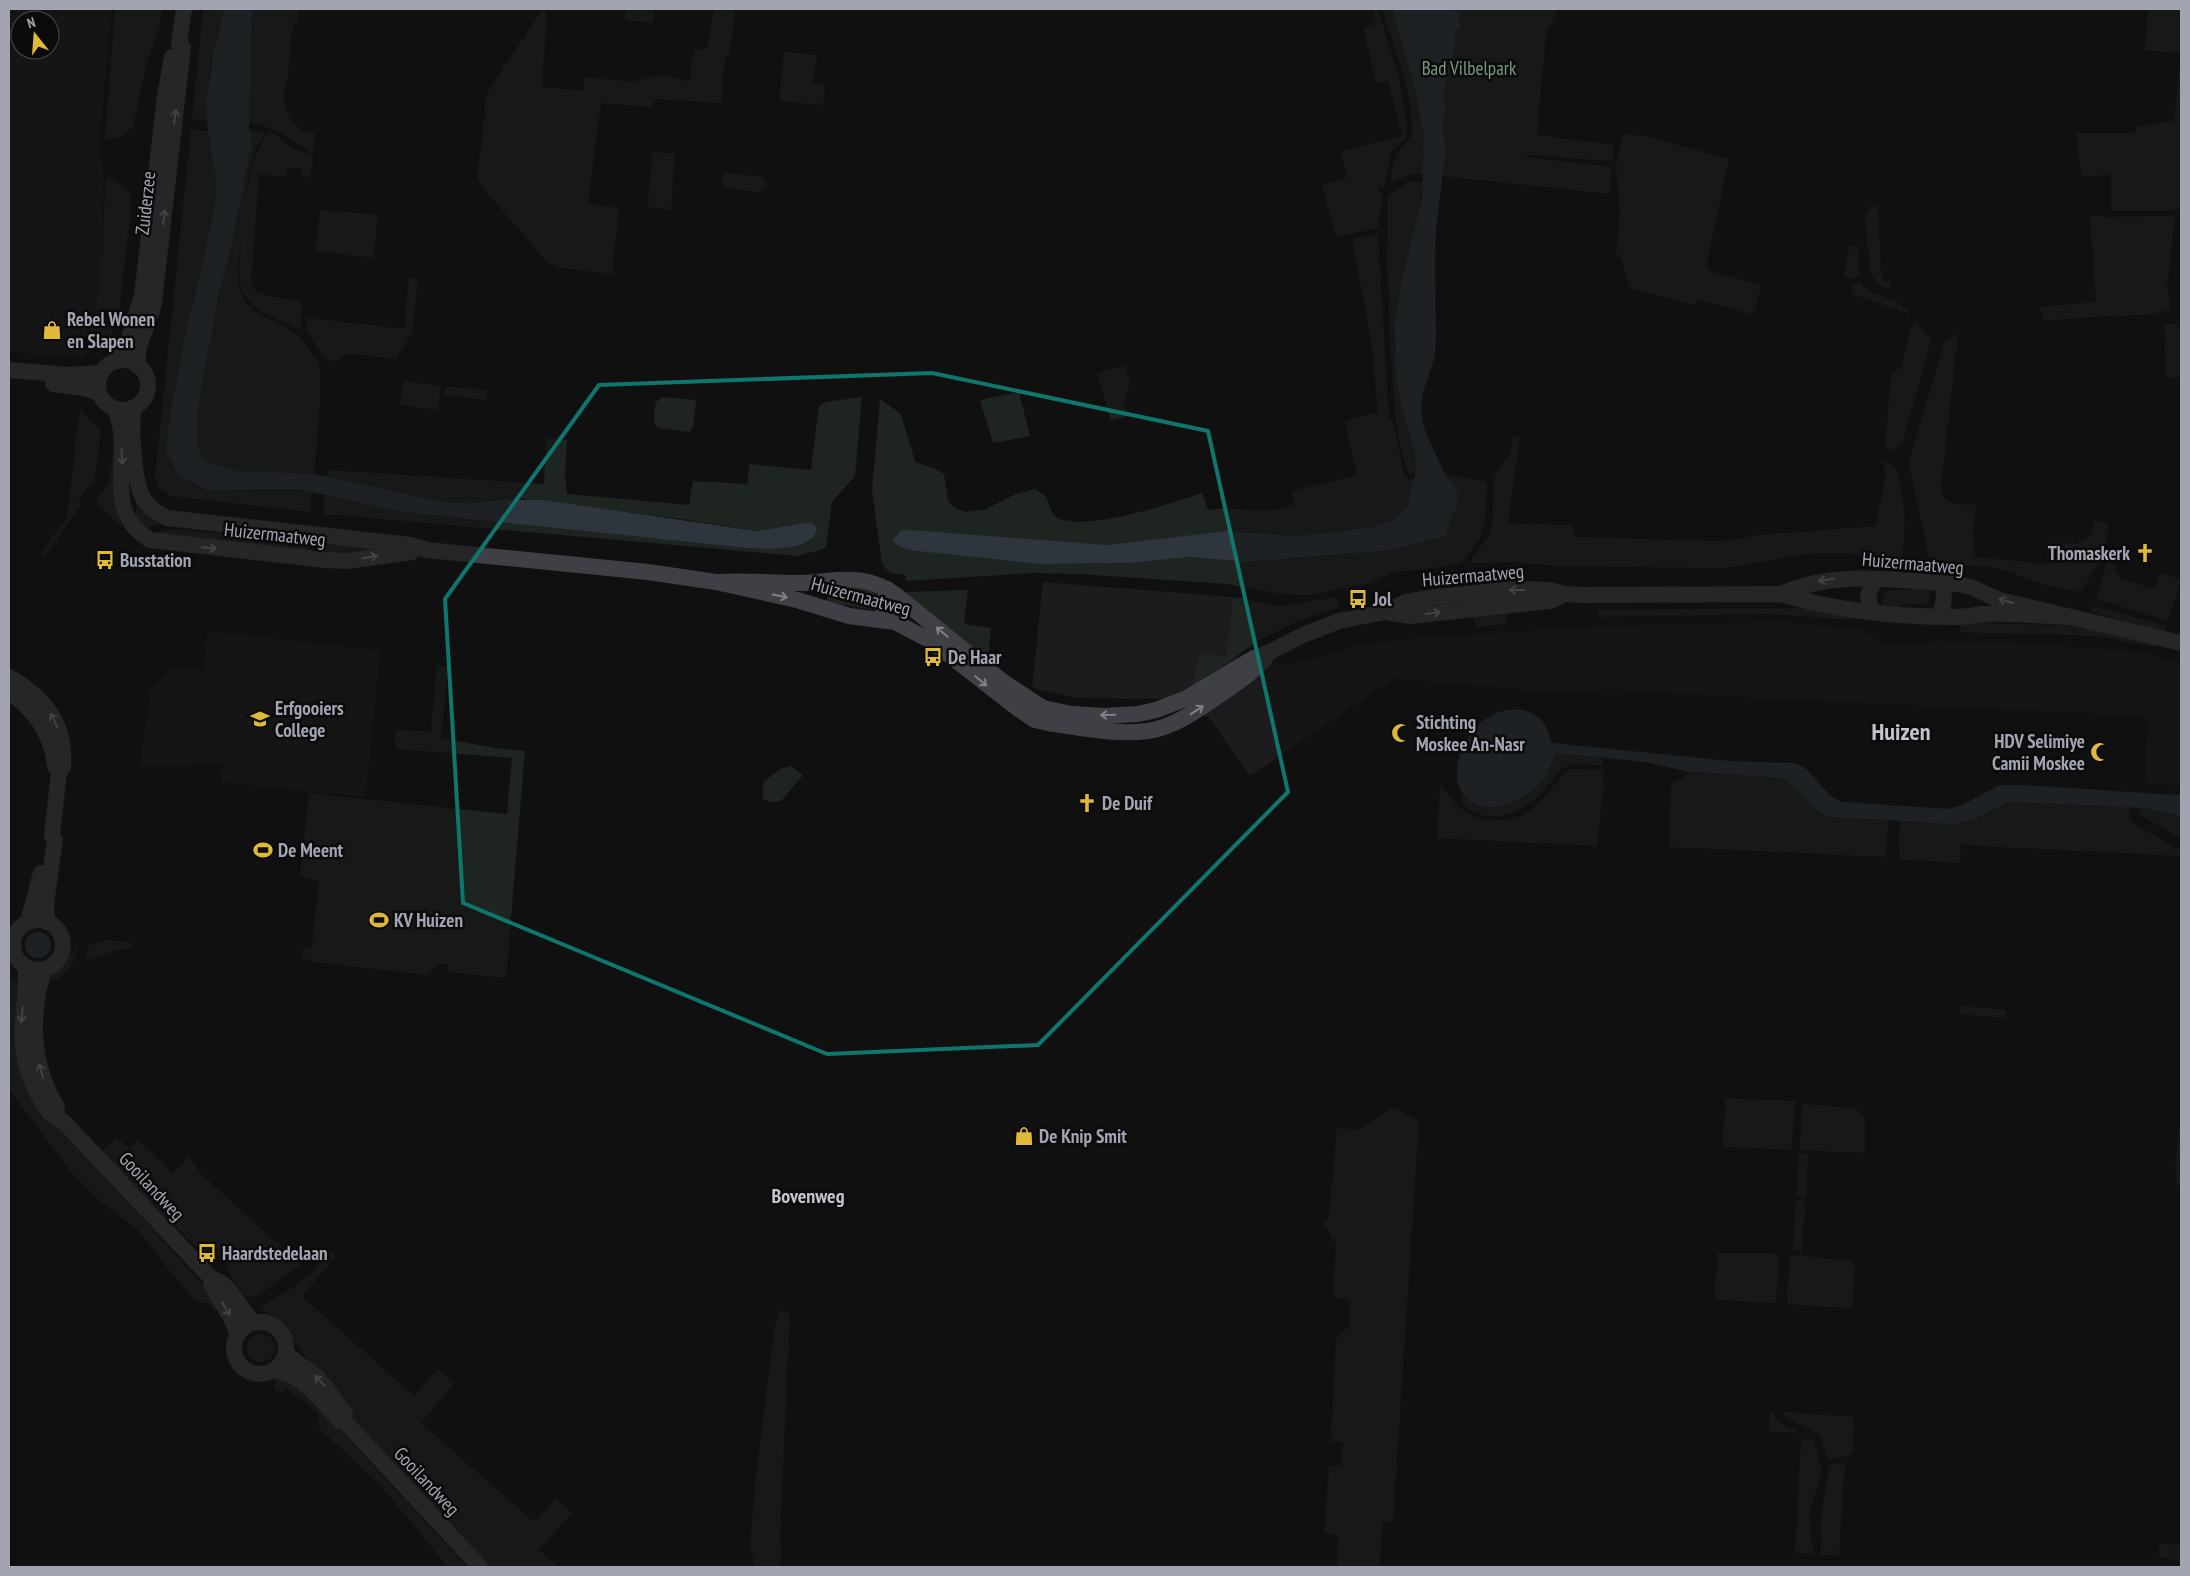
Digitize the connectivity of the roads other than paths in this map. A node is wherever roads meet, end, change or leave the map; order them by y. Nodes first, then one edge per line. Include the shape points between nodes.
1 (184, 9) edge
2 (179, 43) junction
3 (117, 361) junction
4 (138, 366) junction
5 (9, 370) edge
6 (101, 373) junction
7 (9, 381) edge
8 (99, 393) junction
9 (134, 407) junction
10 (115, 409) junction
11 (427, 550) junction
12 (1874, 579) junction
13 (824, 580) junction
14 (716, 582) junction
15 (1942, 583) junction
16 (887, 589) junction
17 (1780, 594) junction
18 (819, 607) junction
19 (1871, 611) junction
20 (1938, 616) junction
21 (2070, 617) junction
22 (882, 620) junction
23 (2181, 643) edge
24 (1272, 652) junction
25 (9, 677) edge
26 (9, 692) edge
27 (59, 772) junction
28 (52, 836) junction
29 (47, 921) junction
30 (28, 922) junction
31 (26, 967) junction
32 (44, 969) junction
33 (63, 1120) junction
34 (212, 1279) junction
35 (254, 1323) junction
36 (238, 1334) junction
37 (286, 1354) junction
38 (274, 1370) junction
39 (345, 1422) junction
40 (480, 1567) edge

1 - 2 main road, Zuiderzee
2 - 3 main road, Zuiderzee via 174,45 165,96 142,296 126,346
4 -> 2 main road, Zuiderzee via 138,350 154,302 183,47
3 - 4 main road via 128,361
3 - 6 main road
4 - 9 main road via 146,375 148,388 144,399
5 - 6 main road via 70,375
6 - 8 main road
7 - 8 main road via 80,387
8 - 10 main road
9 - 10 main road
9 - 11 main road, Huizermaatweg via 136,474 141,495 150,507 167,518 411,545
10 -> 11 main road, Huizermaatweg via 123,464 121,502 127,519 139,533 154,542 316,560 347,560
11 - 14 main road, Huizermaatweg
12 - 15 main road, Huizermaatweg
12 -> 17 main road, Huizermaatweg via 1823,580
12 - 19 main road via 1868,595
13 - 14 main road, Huizermaatweg via 800,583
13 - 16 main road, Huizermaatweg via 854,579
13 - 18 main road
14 -> 18 main road, Huizermaatweg
15 - 20 main road via 1944,600
21 -> 15 main road, Huizermaatweg
16 - 22 main road
24 -> 16 main road, Huizermaatweg via 1252,659 1185,699 1156,710 1104,716 1072,714 1043,708 1021,695
17 - 19 main road, Huizermaatweg
17 - 24 main road, Huizermaatweg via 1565,594 1550,602 1410,616 1385,612 1339,621
18 - 22 main road, Huizermaatweg via 849,616
19 - 20 main road, Huizermaatweg
20 - 21 main road, Huizermaatweg
21 - 23 main road, Huizermaatweg
22 -> 24 main road, Huizermaatweg via 901,625 931,641 992,691 1035,720 1116,731 1153,730 1181,720 1258,667
27 -> 25 main road via 63,767 63,747 54,720 37,696
26 - 27 main road via 32,711 45,729 55,768
27 - 28 main road
28 - 29 main road via 55,840 46,904
28 - 30 main road via 48,839
29 - 30 main road
29 - 32 main road via 60,932 63,945 58,960
30 - 31 main road via 18,930 13,942 16,956
31 - 32 main road
31 -> 33 main road, Gooilandweg via 21,1024 25,1061 35,1090 44,1104 56,1119
33 -> 32 main road, Gooilandweg via 63,1114 45,1082 36,1048 36,1010
33 - 34 main road, Gooilandweg
34 - 35 main road, Gooilandweg via 218,1280 229,1291
34 -> 36 main road, Gooilandweg via 211,1285
35 - 36 main road
35 - 37 main road via 266,1323 277,1328 285,1338
36 - 38 main road via 235,1352 243,1368 260,1374
37 - 38 main road
39 -> 37 main road, Gooilandweg via 346,1417 328,1390
38 - 39 main road, Gooilandweg via 299,1378 340,1421
39 - 40 main road, Gooilandweg

